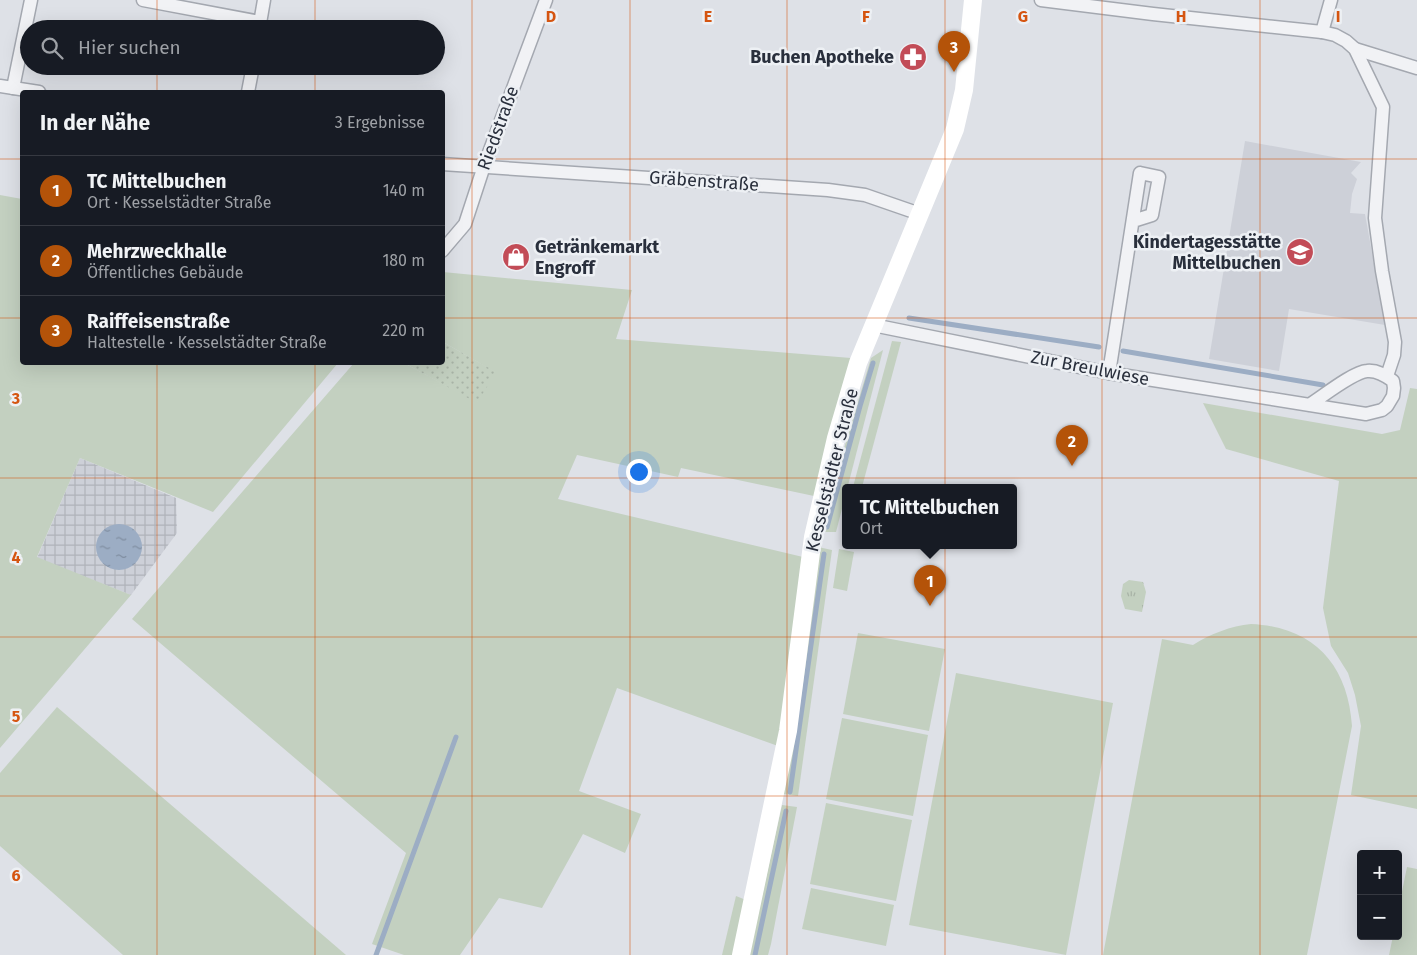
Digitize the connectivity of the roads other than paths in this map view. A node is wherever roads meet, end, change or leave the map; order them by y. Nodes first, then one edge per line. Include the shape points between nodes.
1 (31, 0) edge
2 (143, 0) edge
3 (264, 0) edge
4 (546, 0) edge
5 (974, 0) edge
6 (1041, 0) edge
7 (1331, 0) edge
8 (27, 20) edge
9 (237, 20) edge
10 (261, 20) edge
11 (1322, 32) junction
12 (1355, 50) junction
13 (20, 54) edge
14 (1417, 68) edge
15 (251, 75) edge
16 (0, 86) edge
17 (13, 88) junction
18 (26, 90) edge
19 (248, 90) edge
20 (445, 164) edge
21 (484, 166) junction
22 (920, 214) junction
23 (1133, 221) dead end
24 (445, 247) edge
25 (873, 325) junction
26 (1109, 373) junction
27 (1387, 376) junction
28 (1309, 405) junction
29 (741, 955) edge

1 - 8 street
2 - 9 street
3 - 10 street
4 - 21 street, Riedstraße
5 - 22 main road, Kesselstädter Straße via 964,90 955,129
6 - 11 street
7 - 11 street
11 - 12 street via 1335,35
12 - 14 street
12 - 27 street via 1383,107 1375,218 1395,342
13 - 17 street
15 - 19 street
16 - 17 street
17 - 18 street
20 - 21 street, Gräbenstraße
21 - 22 street, Gräbenstraße via 835,190 865,195
21 - 24 street, Riedstraße via 465,224
22 - 25 main road, Kesselstädter Straße
23 - 26 street
25 - 26 street, Zur Breulwiese
25 - 29 main road, Kesselstädter Straße via 836,438 813,537 788,731
26 - 28 street, Zur Breulwiese
27 - 28 street via 1373,371 1360,373
27 - 28 street, Zur Breulwiese via 1393,381 1393,396 1382,410 1366,414

